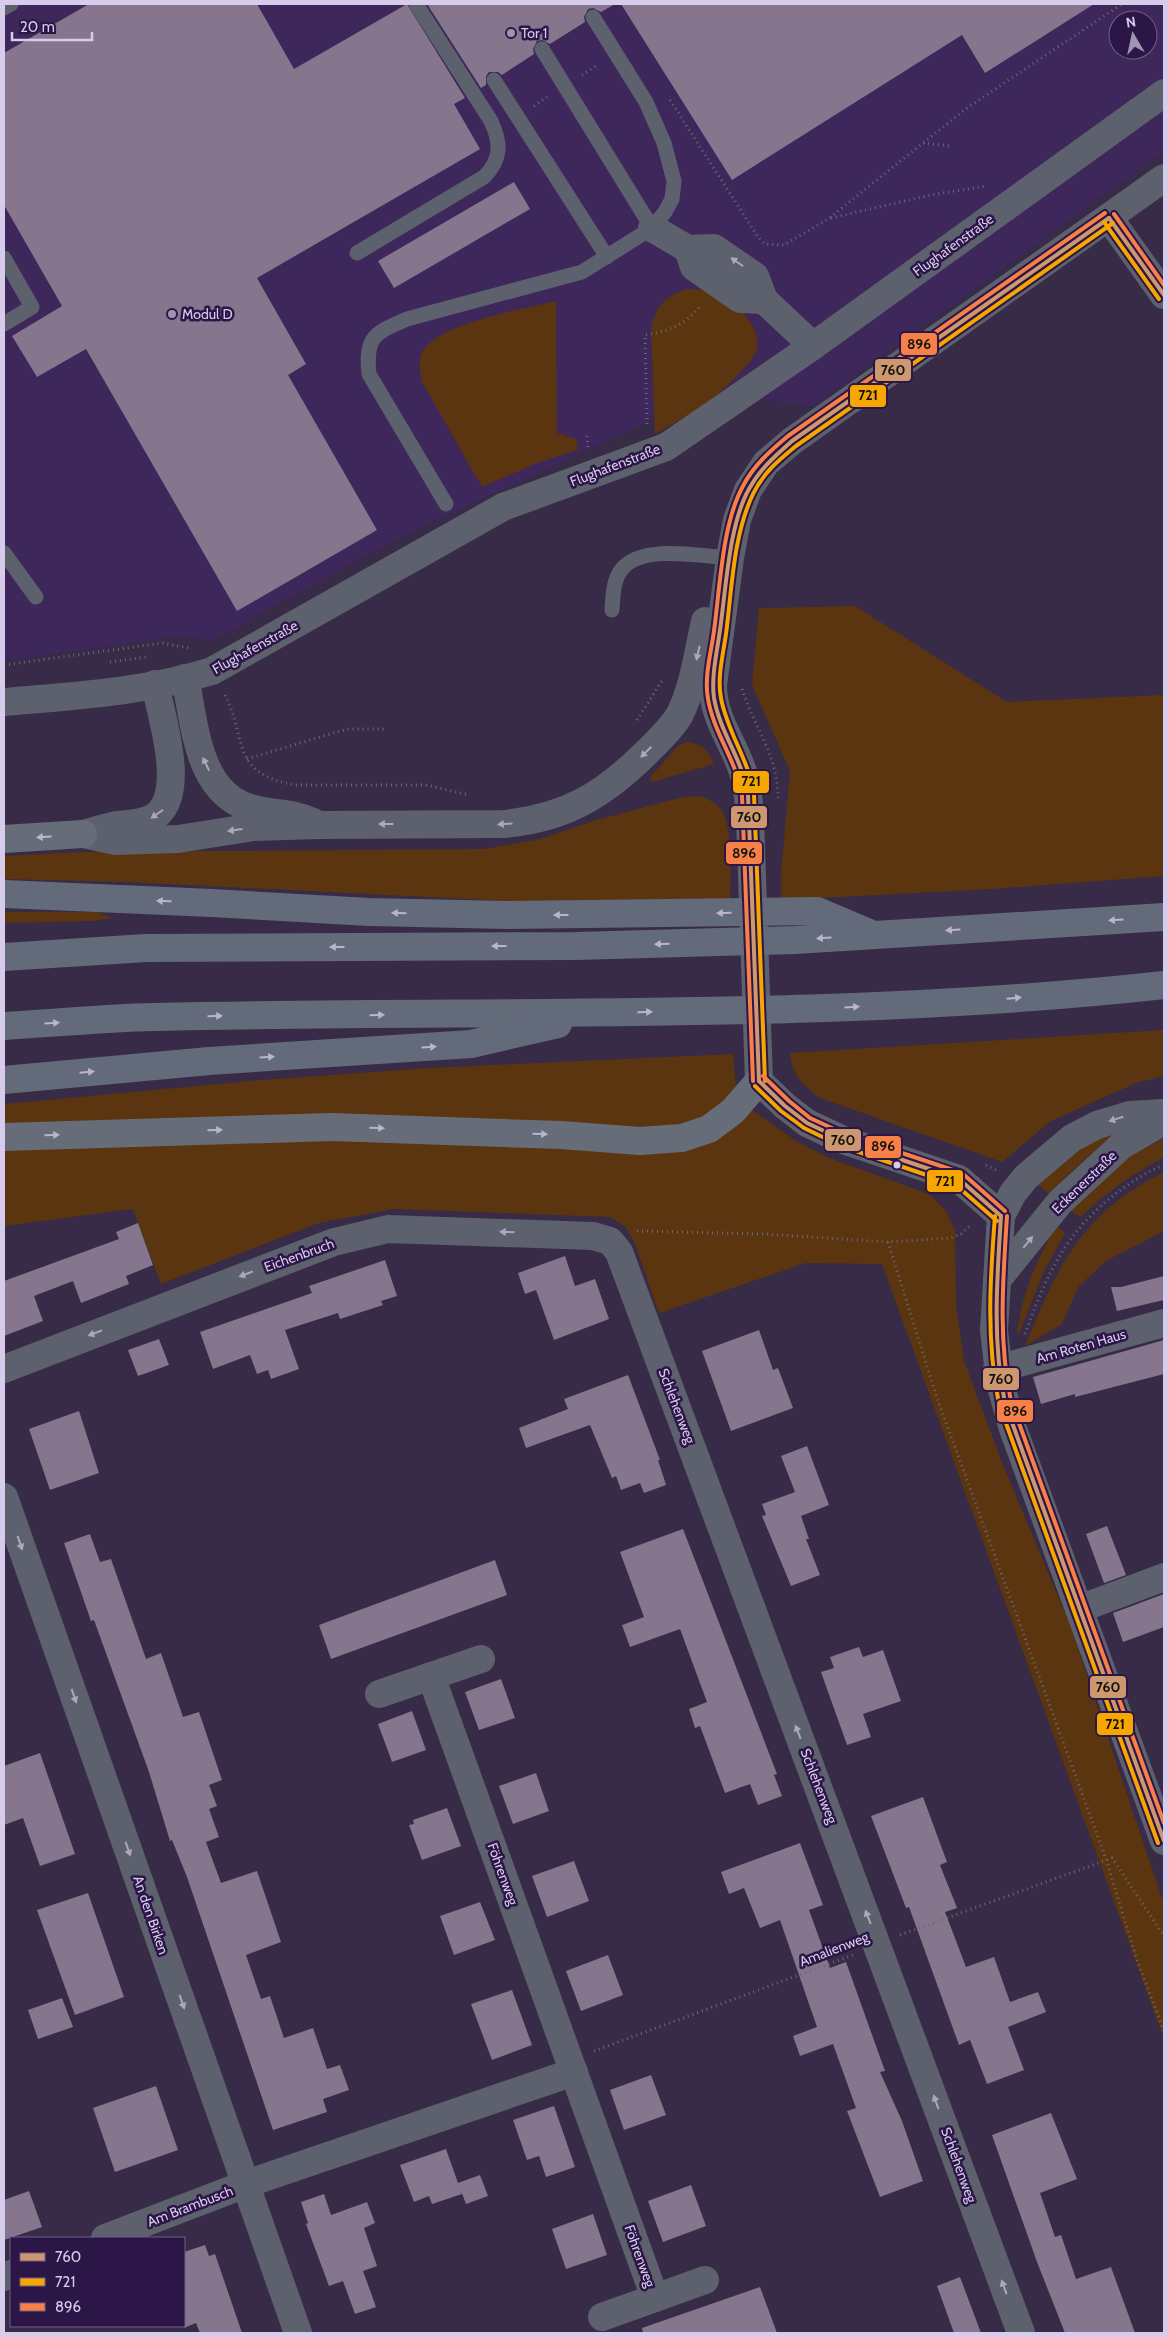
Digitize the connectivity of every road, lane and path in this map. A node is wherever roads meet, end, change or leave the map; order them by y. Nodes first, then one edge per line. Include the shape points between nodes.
1 (11, 4) edge
2 (416, 4) edge
3 (1122, 4) edge
4 (4, 8) edge
5 (593, 18) dead end
6 (542, 49) dead end
7 (494, 80) dead end
8 (665, 91) dead end
9 (1164, 93) edge
10 (923, 143) junction
11 (951, 146) dead end
12 (1164, 178) edge
13 (994, 184) dead end
14 (1109, 218) junction
15 (828, 219) junction
16 (652, 228) junction
17 (754, 232) junction
18 (688, 249) junction
19 (357, 253) dead end
20 (607, 257) junction
21 (729, 257) junction
22 (4, 258) edge
23 (714, 282) junction
24 (1164, 295) edge
25 (764, 300) junction
26 (4, 324) edge
27 (813, 346) junction
28 (647, 424) dead end
29 (446, 504) dead end
30 (4, 554) edge
31 (730, 558) junction
32 (725, 594) junction
33 (36, 598) dead end
34 (612, 610) dead end
35 (191, 649) dead end
36 (4, 665) edge
37 (186, 678) junction
38 (670, 678) dead end
39 (741, 681) dead end
40 (155, 684) junction
41 (223, 693) dead end
42 (4, 702) edge
43 (748, 708) dead end
44 (679, 716) junction
45 (636, 722) dead end
46 (723, 728) junction
47 (384, 729) dead end
48 (247, 759) junction
49 (474, 796) dead end
50 (319, 825) junction
51 (83, 834) junction
52 (4, 839) edge
53 (4, 894) edge
54 (1164, 917) edge
55 (873, 935) junction
56 (4, 957) edge
57 (1164, 985) edge
58 (608, 1012) junction
59 (4, 1026) edge
60 (4, 1080) edge
61 (759, 1080) junction
62 (1164, 1114) edge
63 (1164, 1120) edge
64 (4, 1137) edge
65 (1164, 1165) edge
66 (1001, 1216) junction
67 (973, 1224) dead end
68 (1077, 1230) joint
69 (622, 1236) junction
70 (888, 1242) junction
71 (998, 1280) junction
72 (1164, 1323) edge
73 (1024, 1336) dead end
74 (4, 1369) edge
75 (997, 1369) junction
76 (4, 1497) edge
77 (1164, 1577) edge
78 (1078, 1609) junction
79 (480, 1659) dead end
80 (431, 1676) junction
81 (379, 1694) dead end
82 (1164, 1841) edge
83 (1106, 1859) junction
84 (1164, 1936) edge
85 (878, 1944) junction
86 (1164, 2031) edge
87 (572, 2066) junction
88 (246, 2184) junction
89 (108, 2237) edge
90 (705, 2280) dead end
91 (655, 2298) junction
92 (602, 2317) dead end
93 (298, 2333) edge
94 (1021, 2333) edge

1 - 4 lane
2 - 19 lane via 491,120 498,158 484,177
3 - 10 path via 967,108
5 - 16 lane via 646,102 664,143 674,181 672,199
6 - 16 lane
7 - 20 lane
8 - 17 path
9 - 27 street, Flughafenstraße
10 - 11 path
10 - 15 path
12 - 14 street
13 - 15 path
14 - 24 street
14 - 31 street via 792,440 766,463 748,490 737,520
15 - 17 path via 784,245 764,244
16 - 18 street
16 - 20 lane
17 - 21 path via 736,246
18 - 21 street via 714,248
18 - 23 street via 694,267
20 - 29 lane via 582,272 407,319 380,330 370,344 369,374
25 -> 21 street via 756,276
22 - 26 lane via 32,307
23 - 25 street via 740,299
23 - 28 path via 702,304 686,322 669,331 645,335
25 - 27 street
27 - 37 street, Flughafenstraße via 666,447 503,506 225,665
30 - 33 lane
31 - 32 street
31 - 34 lane via 665,554 638,558 621,569 616,579
32 -> 44 street via 710,610 706,620 690,689
32 - 46 street via 713,685 713,700
35 - 36 path via 162,643
37 - 40 street, Flughafenstraße
50 -> 37 street via 300,816 239,805 223,792 211,777 202,757
38 - 45 path via 663,678
39 - 43 path
40 - 42 street, Flughafenstraße via 100,694
40 -> 51 street via 171,769 169,797 164,809 140,823
41 - 48 path
44 - 46 street via 699,716
44 -> 50 street via 613,784 568,810 533,821 469,825
46 - 61 street via 743,772 748,792
47 - 48 path via 347,729
48 - 49 path via 275,781 426,785
50 -> 51 street via 254,827 178,839 116,841
51 -> 52 main road
55 -> 53 highway via 817,911 517,915 369,912
54 -> 55 highway
55 -> 56 highway via 576,946 146,948
58 -> 57 highway via 803,1010 994,1000
59 -> 58 highway via 153,1017
60 -> 58 highway via 209,1061 471,1044
64 -> 61 main road via 332,1127 657,1140 682,1138 709,1129 733,1111
61 - 66 street via 807,1123 842,1140 959,1179
62 -> 66 street via 1130,1115 1097,1125 1072,1138 1026,1177
71 -> 63 street, Eckenerstraße via 1060,1202 1122,1145
65 - 68 path, Eckenerstraße via 1129,1184
66 - 71 street
67 - 70 path via 950,1238
68 - 73 path, Am Roten Haus via 1051,1271
69 - 70 path via 764,1234
69 -> 74 street, Eichenbruch via 388,1229 284,1259
85 -> 69 street, Schlehenweg via 619,1252
70 - 83 path via 944,1416
71 - 75 street via 994,1330
72 - 75 street, Am Roten Haus
75 - 78 street via 1013,1429
76 -> 88 street, An den Birken
77 - 78 street
78 - 82 street
79 - 80 street
80 - 81 street
80 - 87 street, Föhrenweg
83 - 84 path via 1112,1858
83 - 85 path, Amalienweg
83 - 86 path via 1137,1960
85 - 87 path, Amalienweg
94 -> 85 street, Schlehenweg
87 - 88 street
87 - 91 street, Föhrenweg
88 - 89 street, Am Brambusch
88 - 93 street, An den Birken
90 - 91 street, Föhrenweg
91 - 92 street, Föhrenweg

